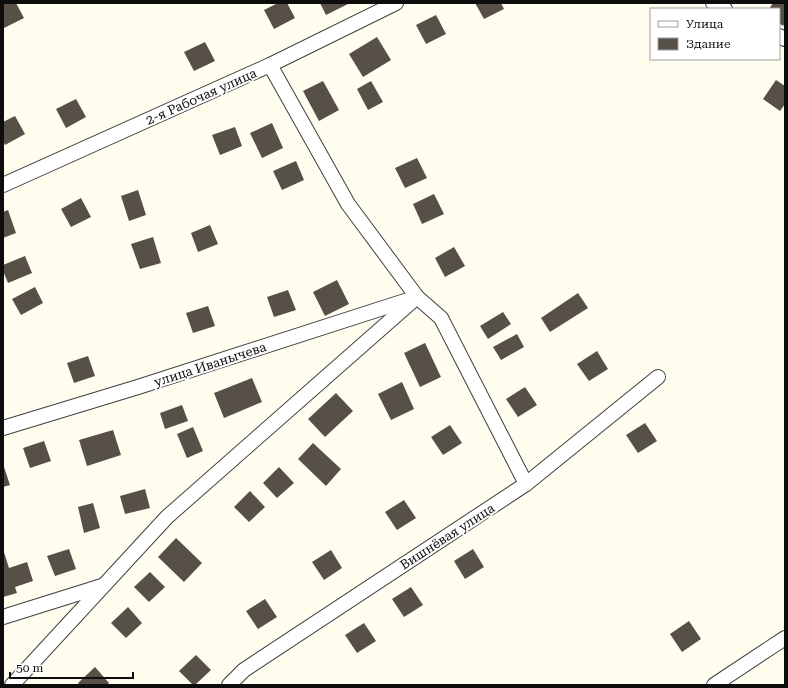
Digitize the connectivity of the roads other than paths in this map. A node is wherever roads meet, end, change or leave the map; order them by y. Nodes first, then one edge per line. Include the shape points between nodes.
1 (396, 3) edge
2 (713, 3) edge
3 (723, 8) edge
4 (270, 65) junction
5 (3, 185) edge
6 (417, 297) junction
7 (658, 377) dead end
8 (3, 428) edge
9 (526, 484) junction
10 (102, 586) junction
11 (3, 617) edge
12 (785, 638) edge
13 (12, 685) edge
14 (229, 685) edge
15 (714, 685) edge

1 - 4 street, 2-я Рабочая улица
2 - 3 street
4 - 5 street, 2-я Рабочая улица
4 - 6 street via 348,204
6 - 8 street, улица Иванычева via 138,388
6 - 9 street via 441,318
6 - 10 street via 167,517
7 - 9 street, Вишнёвая улица
9 - 14 street, Вишнёвая улица via 244,670
10 - 11 street
10 - 13 street
12 - 15 street

